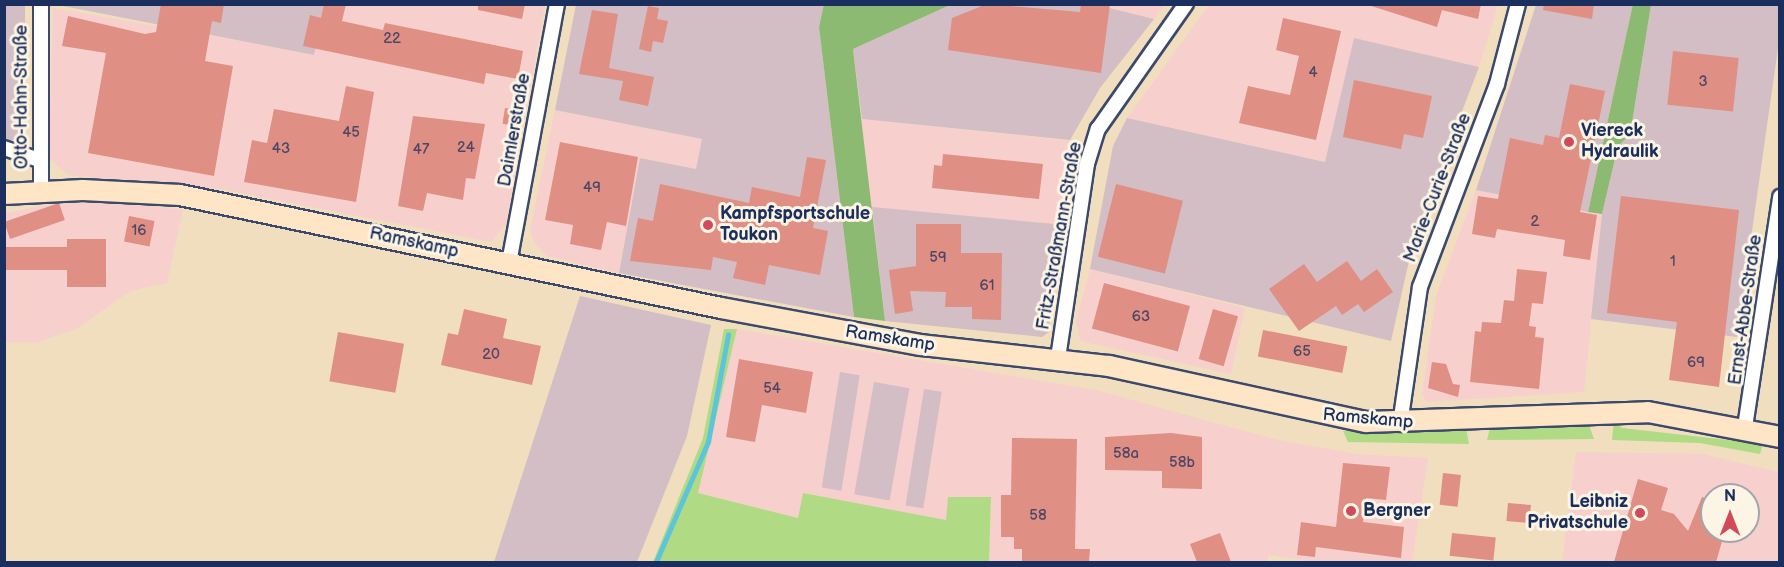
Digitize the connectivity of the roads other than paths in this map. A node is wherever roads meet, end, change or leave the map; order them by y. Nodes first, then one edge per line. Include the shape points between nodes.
1 (41, 4) edge
2 (557, 4) edge
3 (1186, 4) edge
4 (1518, 4) edge
5 (4, 148) edge
6 (38, 160) junction
7 (41, 190) junction
8 (4, 194) edge
9 (1779, 197) edge
10 (509, 263) junction
11 (1058, 358) junction
12 (1400, 424) junction
13 (1745, 427) junction
14 (1779, 437) edge

1 - 6 street, Otto-Hahn-Straße
2 - 10 street, Daimlerstraße
3 - 11 street, Fritz-Straßmann-Straße via 1095,137
4 - 12 street, Marie-Curie-Straße via 1497,84 1420,287
5 - 6 street
6 - 7 street, Otto-Hahn-Straße
7 - 8 street, Ramskamp
7 - 10 street, Ramskamp via 180,195
9 - 13 street, Ernst-Abbe-Straße
10 - 11 street, Ramskamp via 871,337
11 - 12 street, Ramskamp via 1324,416
12 - 13 street, Ramskamp via 1622,411
13 - 14 street, Ramskamp

